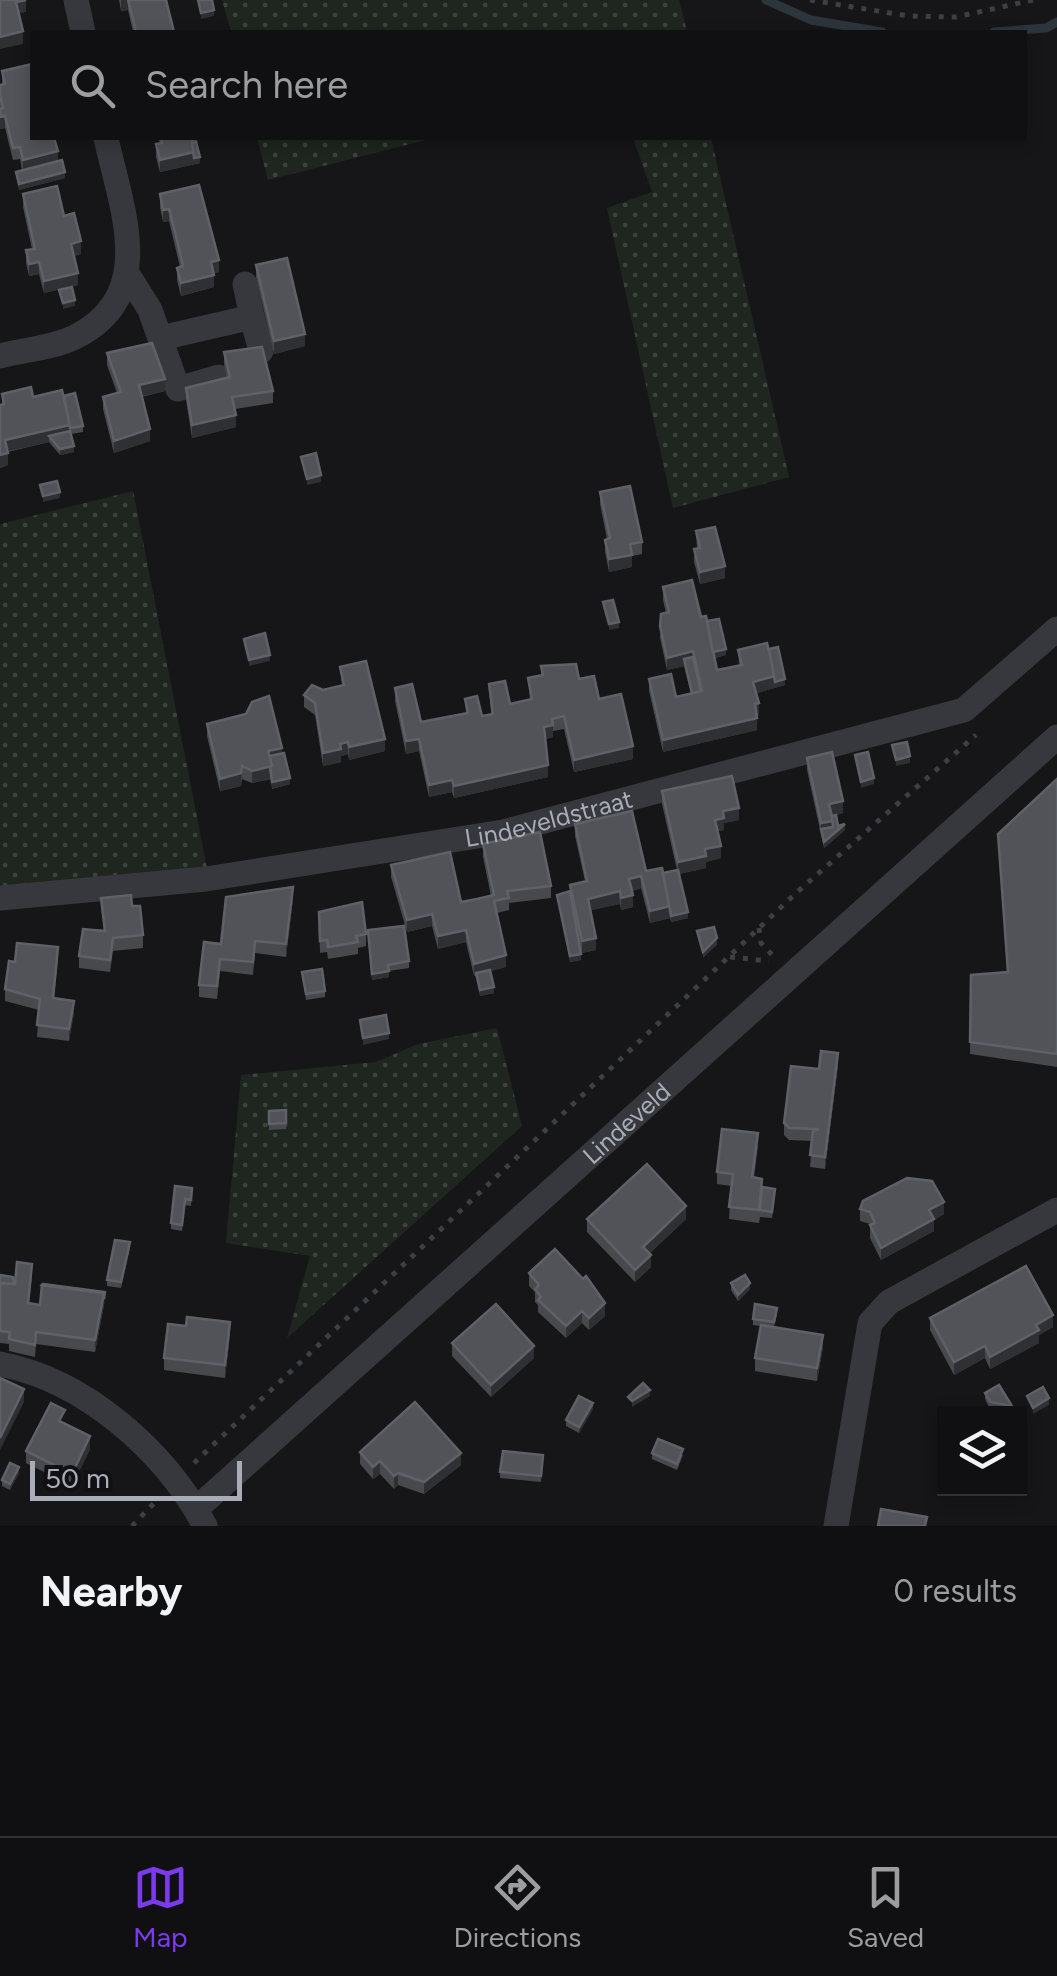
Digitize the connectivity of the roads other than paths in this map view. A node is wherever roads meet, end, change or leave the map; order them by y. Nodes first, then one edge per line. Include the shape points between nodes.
1 (76, 0) edge
2 (82, 30) edge
3 (106, 140) edge
4 (127, 274) junction
5 (244, 284) dead end
6 (252, 318) junction
7 (161, 338) junction
8 (261, 351) edge
9 (0, 356) edge
10 (219, 377) edge
11 (1057, 629) edge
12 (1057, 737) edge
13 (0, 898) edge
14 (1057, 1210) edge
15 (0, 1364) edge
16 (201, 1518) edge
17 (836, 1526) edge

1 - 2 street
3 - 4 street via 131,245
4 - 7 street
4 - 9 street via 103,318 73,338
5 - 6 street
6 - 7 street
6 - 8 street
7 - 10 street via 178,389
11 - 13 street, Lindeveldstraat via 964,710 503,832 206,879
12 - 16 street, Lindeveld
14 - 17 street via 890,1302 870,1322
15 - 16 street via 24,1368 93,1402 176,1480

